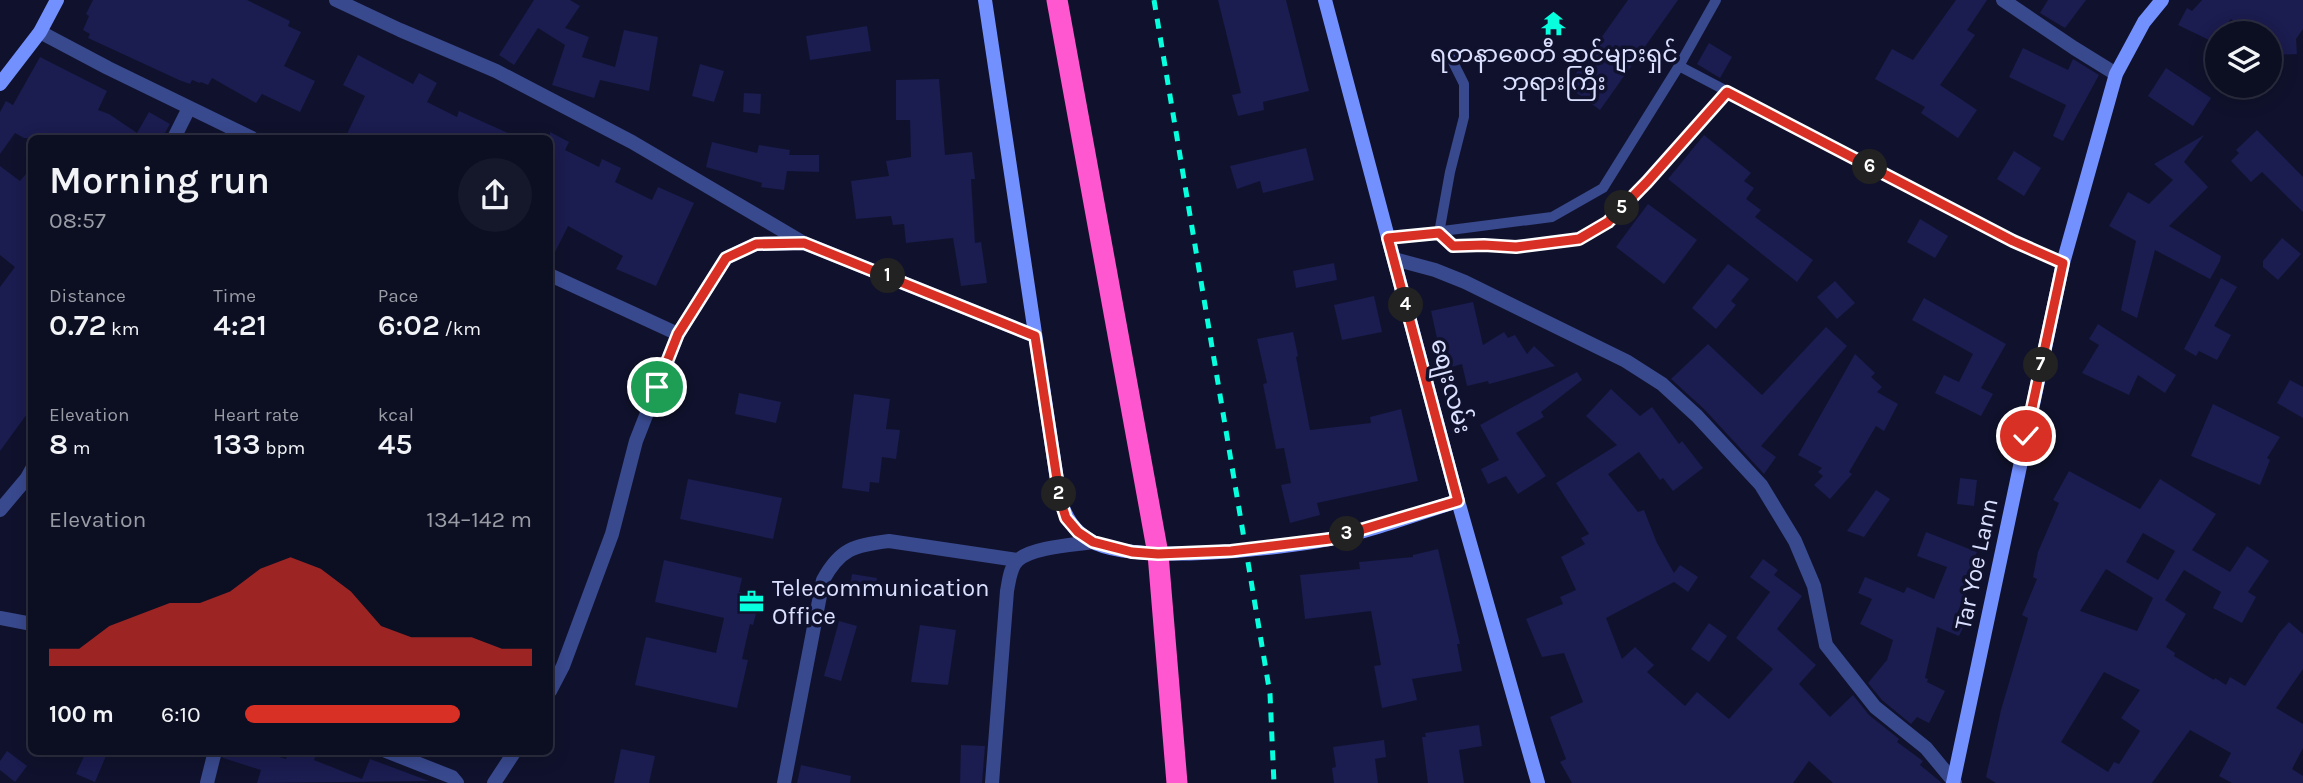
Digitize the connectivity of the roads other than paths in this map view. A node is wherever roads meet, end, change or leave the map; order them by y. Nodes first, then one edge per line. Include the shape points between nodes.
1 (57, 0) edge
2 (336, 0) edge
3 (985, 0) edge
4 (1057, 0) edge
5 (1325, 0) edge
6 (1716, 0) edge
7 (2003, 0) edge
8 (2162, 0) edge
9 (353, 4) edge
10 (40, 32) junction
11 (1451, 58) dead end
12 (1679, 66) junction
13 (2116, 74) junction
14 (3, 75) edge
15 (1727, 92) junction
16 (189, 108) junction
17 (176, 135) edge
18 (246, 135) edge
19 (1439, 233) junction
20 (1388, 238) junction
21 (804, 243) junction
22 (1394, 259) junction
23 (2063, 263) junction
24 (553, 276) edge
25 (678, 334) junction
26 (1035, 336) junction
27 (28, 476) edge
28 (1458, 501) junction
29 (0, 510) edge
30 (1093, 542) junction
31 (1158, 554) junction
32 (1017, 561) junction
33 (0, 618) edge
34 (28, 623) edge
35 (553, 685) edge
36 (214, 755) edge
37 (396, 755) edge
38 (512, 755) edge
39 (1954, 782) edge
40 (207, 783) edge
41 (457, 783) edge
42 (494, 783) edge
43 (784, 783) edge
44 (992, 783) edge
45 (1177, 783) edge
46 (1538, 783) edge

1 - 10 main road
2 - 9 street
3 - 26 main road
4 - 31 highway
5 - 20 main road, စျေးလမ်း
6 - 12 lane
7 - 13 street
8 - 13 main road, Tar Yoe Lann via 2144,22
9 - 21 street via 632,142
10 - 14 main road
10 - 16 street
11 - 19 lane via 1464,84 1464,117
12 - 15 lane
12 - 19 lane via 1603,188 1552,217
13 - 23 main road, Tar Yoe Lann
15 - 19 lane via 1608,222 1579,239 1516,247 1453,246
15 - 23 lane
16 - 17 street
16 - 18 street
19 - 20 lane
20 - 22 main road, စျေးလမ်း
21 - 25 street via 756,244 726,258
21 - 26 street
22 - 28 main road, စျေးလမ်း
22 - 39 street via 1465,282 1626,361 1688,408 1761,485 1795,541 1814,586 1826,645 1875,707 1926,748
23 - 39 main road, Tar Yoe Lann
24 - 25 street
25 - 35 street via 636,441 612,534
26 - 30 main road via 1060,499 1066,518
27 - 29 street
28 - 31 main road via 1330,539
28 - 46 main road, စျေးလမ်း
30 - 31 main road
30 - 32 street via 1045,549
31 - 45 highway
32 - 43 street via 889,541 868,543 834,561 823,580
32 - 44 street via 1007,591
33 - 34 street
36 - 40 street
37 - 41 street
38 - 42 street

